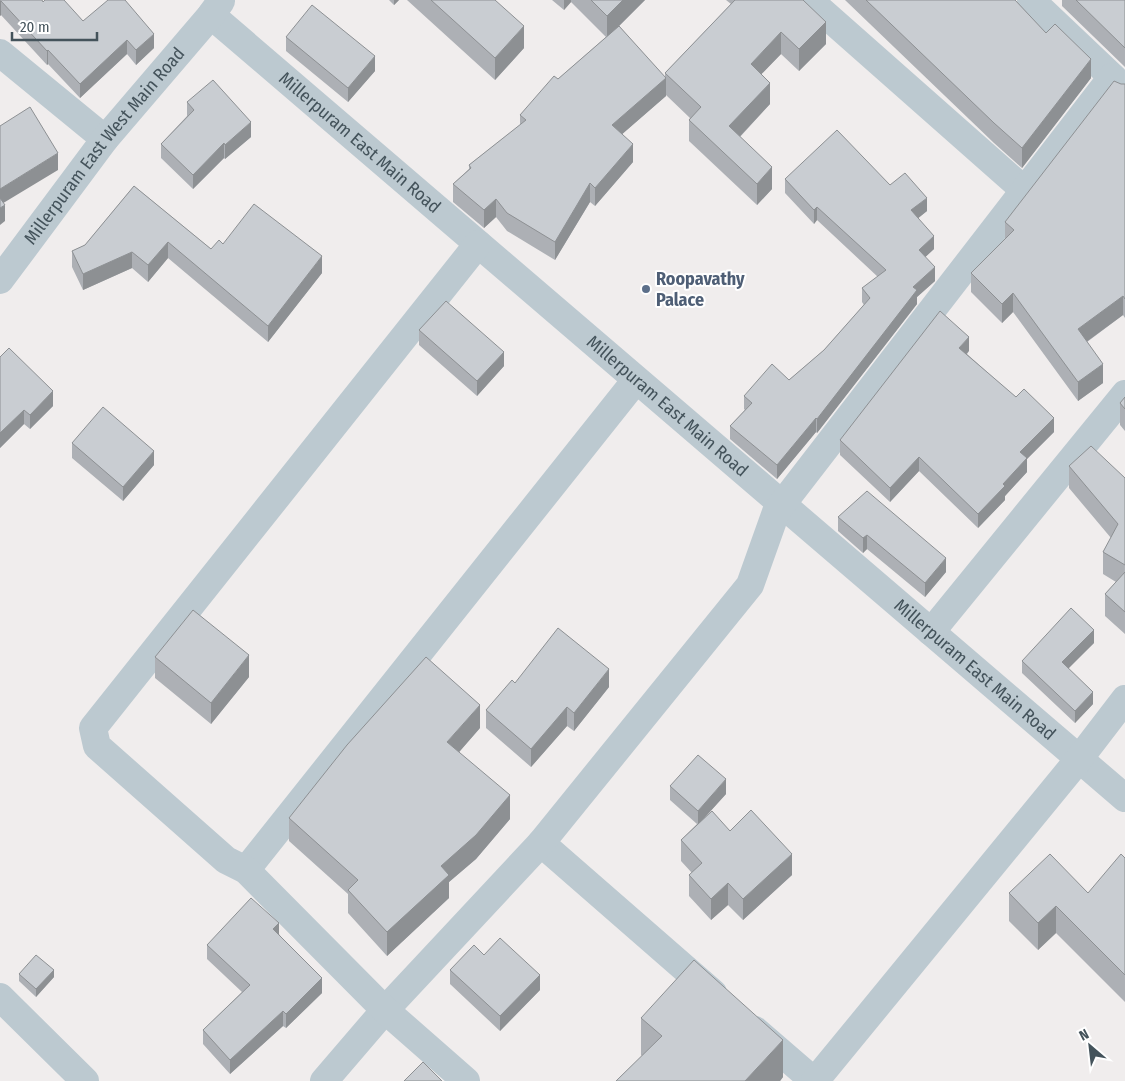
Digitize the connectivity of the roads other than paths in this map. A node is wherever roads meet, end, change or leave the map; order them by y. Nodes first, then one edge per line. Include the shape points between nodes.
1 (809, 0) edge
2 (1031, 0) edge
3 (216, 8) edge
4 (0, 54) edge
5 (1118, 83) edge
6 (105, 140) junction
7 (1023, 189) junction
8 (478, 244) junction
9 (0, 280) edge
10 (636, 380) junction
11 (1125, 394) edge
12 (782, 504) junction
13 (931, 632) junction
14 (1125, 699) edge
15 (1079, 759) junction
16 (1125, 798) edge
17 (540, 843) junction
18 (246, 870) junction
19 (0, 997) edge
20 (386, 1010) junction
21 (85, 1081) edge
22 (324, 1081) edge
23 (466, 1081) edge
24 (814, 1081) edge

1 - 7 street
2 - 5 street
3 - 6 street, Millerpuram East West Main Road
3 - 8 street, Millerpuram East Main Road
4 - 6 street
5 - 7 street
6 - 9 street, Millerpuram East West Main Road
7 - 12 street
8 - 10 street, Millerpuram East Main Road
8 - 18 street via 93,728 97,746 226,860
10 - 12 street, Millerpuram East Main Road
10 - 18 street
11 - 13 street
12 - 13 street, Millerpuram East Main Road
12 - 17 street via 776,512 750,585
13 - 15 street, Millerpuram East Main Road
14 - 15 street
15 - 16 street, Millerpuram East Main Road
15 - 24 street
17 - 20 street
17 - 24 street
18 - 20 street
19 - 21 street
20 - 22 street
20 - 23 street

